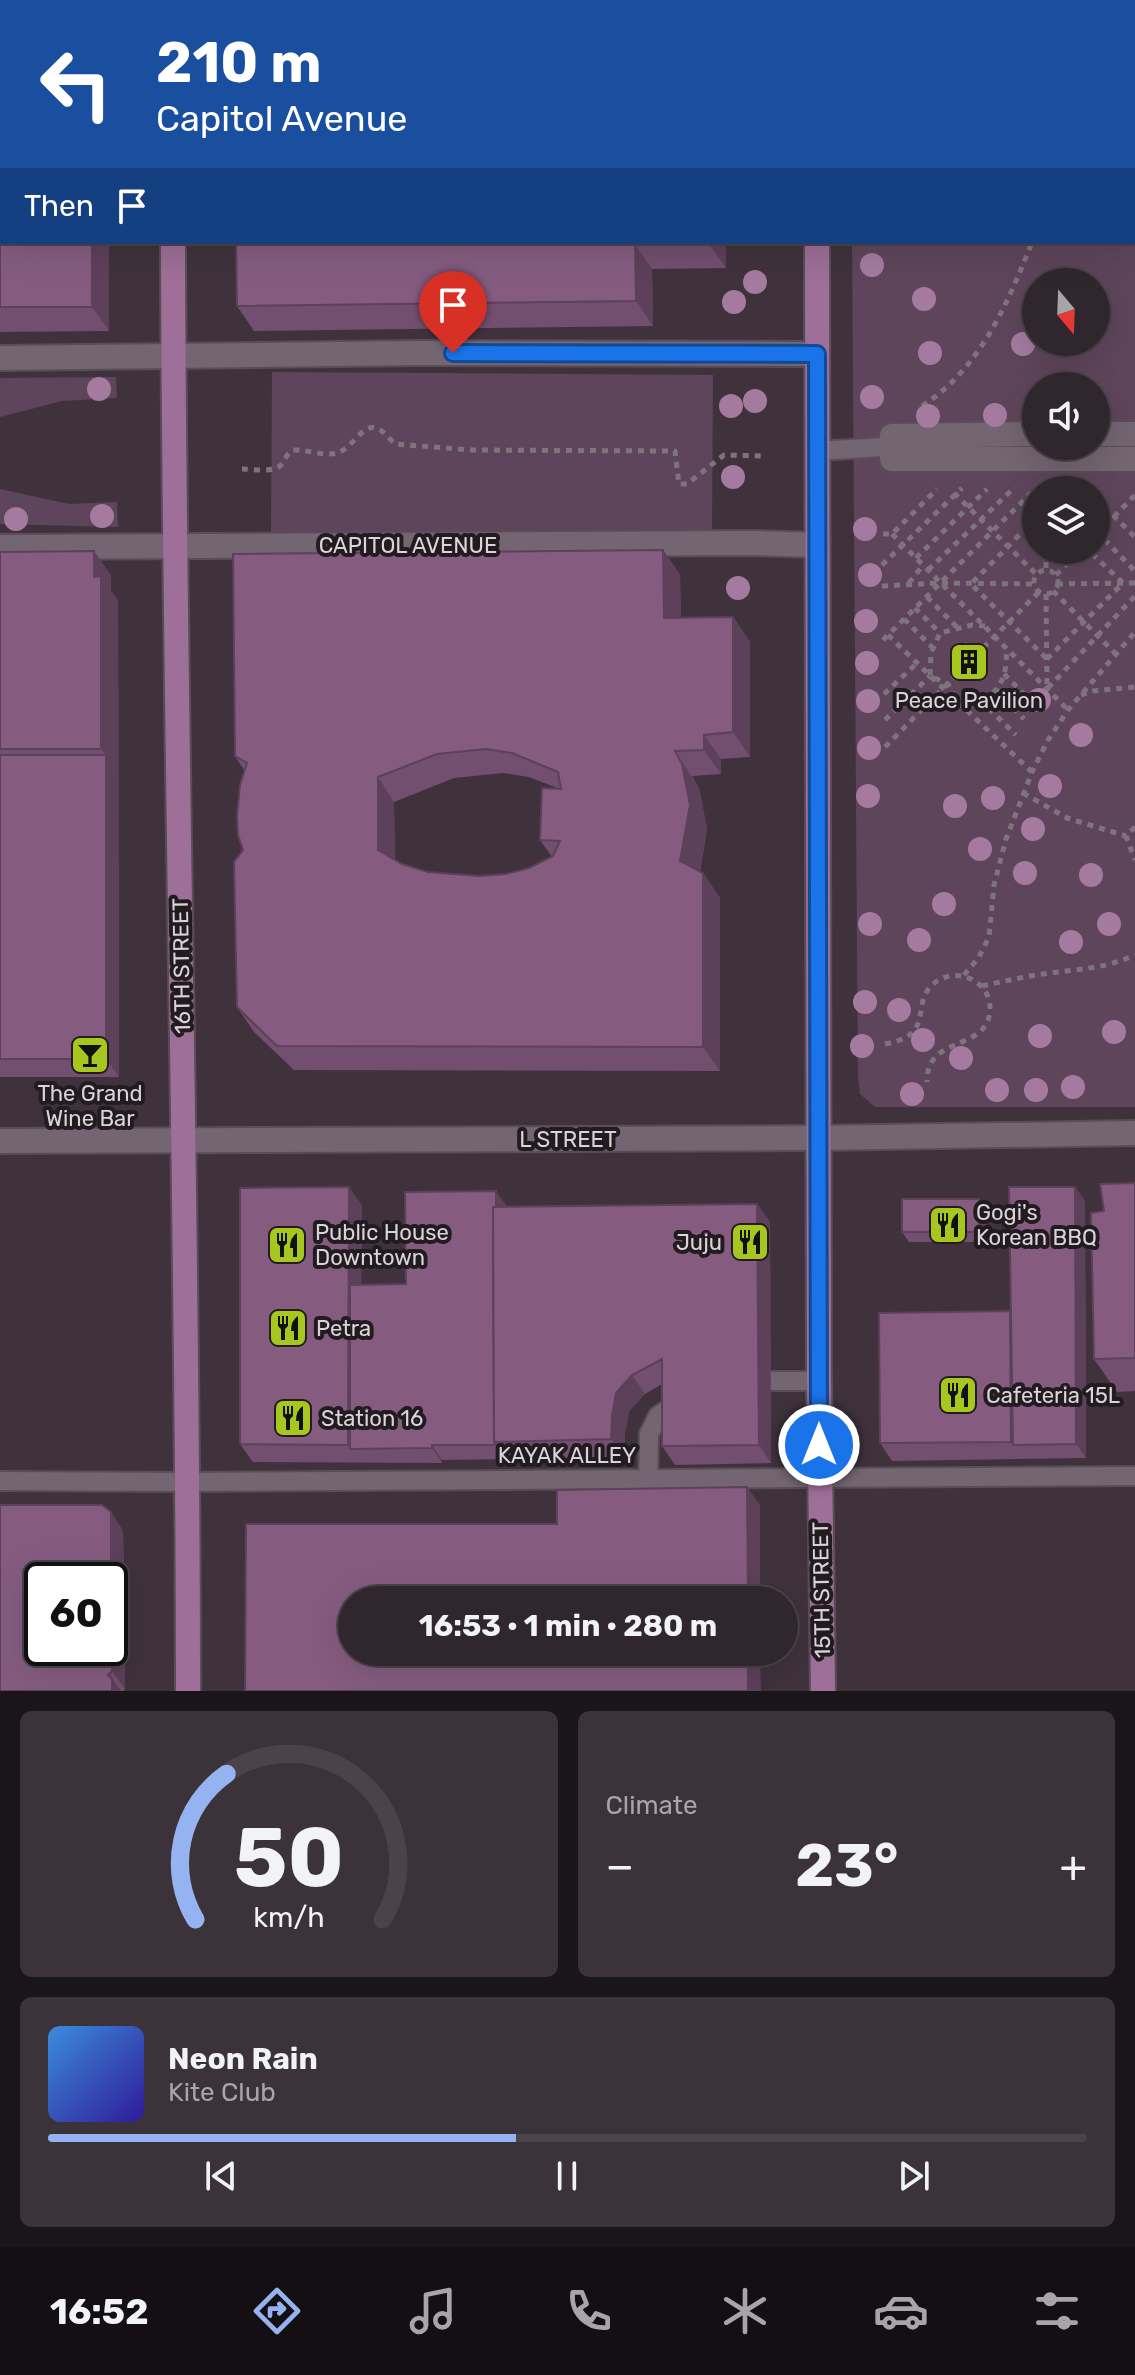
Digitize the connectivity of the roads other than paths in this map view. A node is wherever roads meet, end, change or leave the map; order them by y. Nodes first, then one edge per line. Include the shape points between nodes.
1 (173, 244) edge
2 (817, 244) edge
3 (817, 354) junction
4 (173, 356) junction
5 (0, 358) edge
6 (1110, 434) edge
7 (1135, 434) edge
8 (1110, 445) edge
9 (1135, 445) edge
10 (887, 447) junction
11 (817, 451) junction
12 (1022, 451) edge
13 (1022, 451) edge
14 (1110, 457) edge
15 (1135, 459) edge
16 (817, 545) junction
17 (174, 546) junction
18 (0, 547) edge
19 (1135, 1133) edge
20 (819, 1138) junction
21 (185, 1140) junction
22 (0, 1141) edge
23 (771, 1381) dead end
24 (819, 1381) junction
25 (674, 1405) edge
26 (1135, 1476) edge
27 (820, 1477) junction
28 (648, 1479) junction
29 (0, 1481) edge
30 (188, 1482) junction
31 (188, 1691) edge
32 (823, 1691) edge

1 - 4 main road, 16TH STREET
2 - 3 main road, 15TH STREET
3 - 4 street
3 - 11 main road, 15TH STREET
4 - 5 street
4 - 17 main road, 16TH STREET
6 - 7 street
8 - 9 street
10 - 11 lane
10 - 12 street
10 - 13 street via 892,459
11 - 16 main road, 15TH STREET
14 - 15 street
16 - 17 street, CAPITOL AVENUE
16 - 20 main road, 15TH STREET
17 - 18 street, CAPITOL AVENUE
17 - 21 main road, 16TH STREET
19 - 20 street, L STREET
20 - 21 street, L STREET
20 - 24 main road, 15TH STREET
21 - 22 street, L STREET
21 - 30 main road, 16TH STREET
23 - 24 lane
24 - 27 main road, 15TH STREET
25 - 28 lane via 658,1416 649,1434
26 - 27 lane, KAYAK ALLEY
27 - 28 lane, KAYAK ALLEY
27 - 32 main road, 15TH STREET
28 - 30 lane, KAYAK ALLEY
29 - 30 lane, KAYAK ALLEY
30 - 31 main road, 16TH STREET

